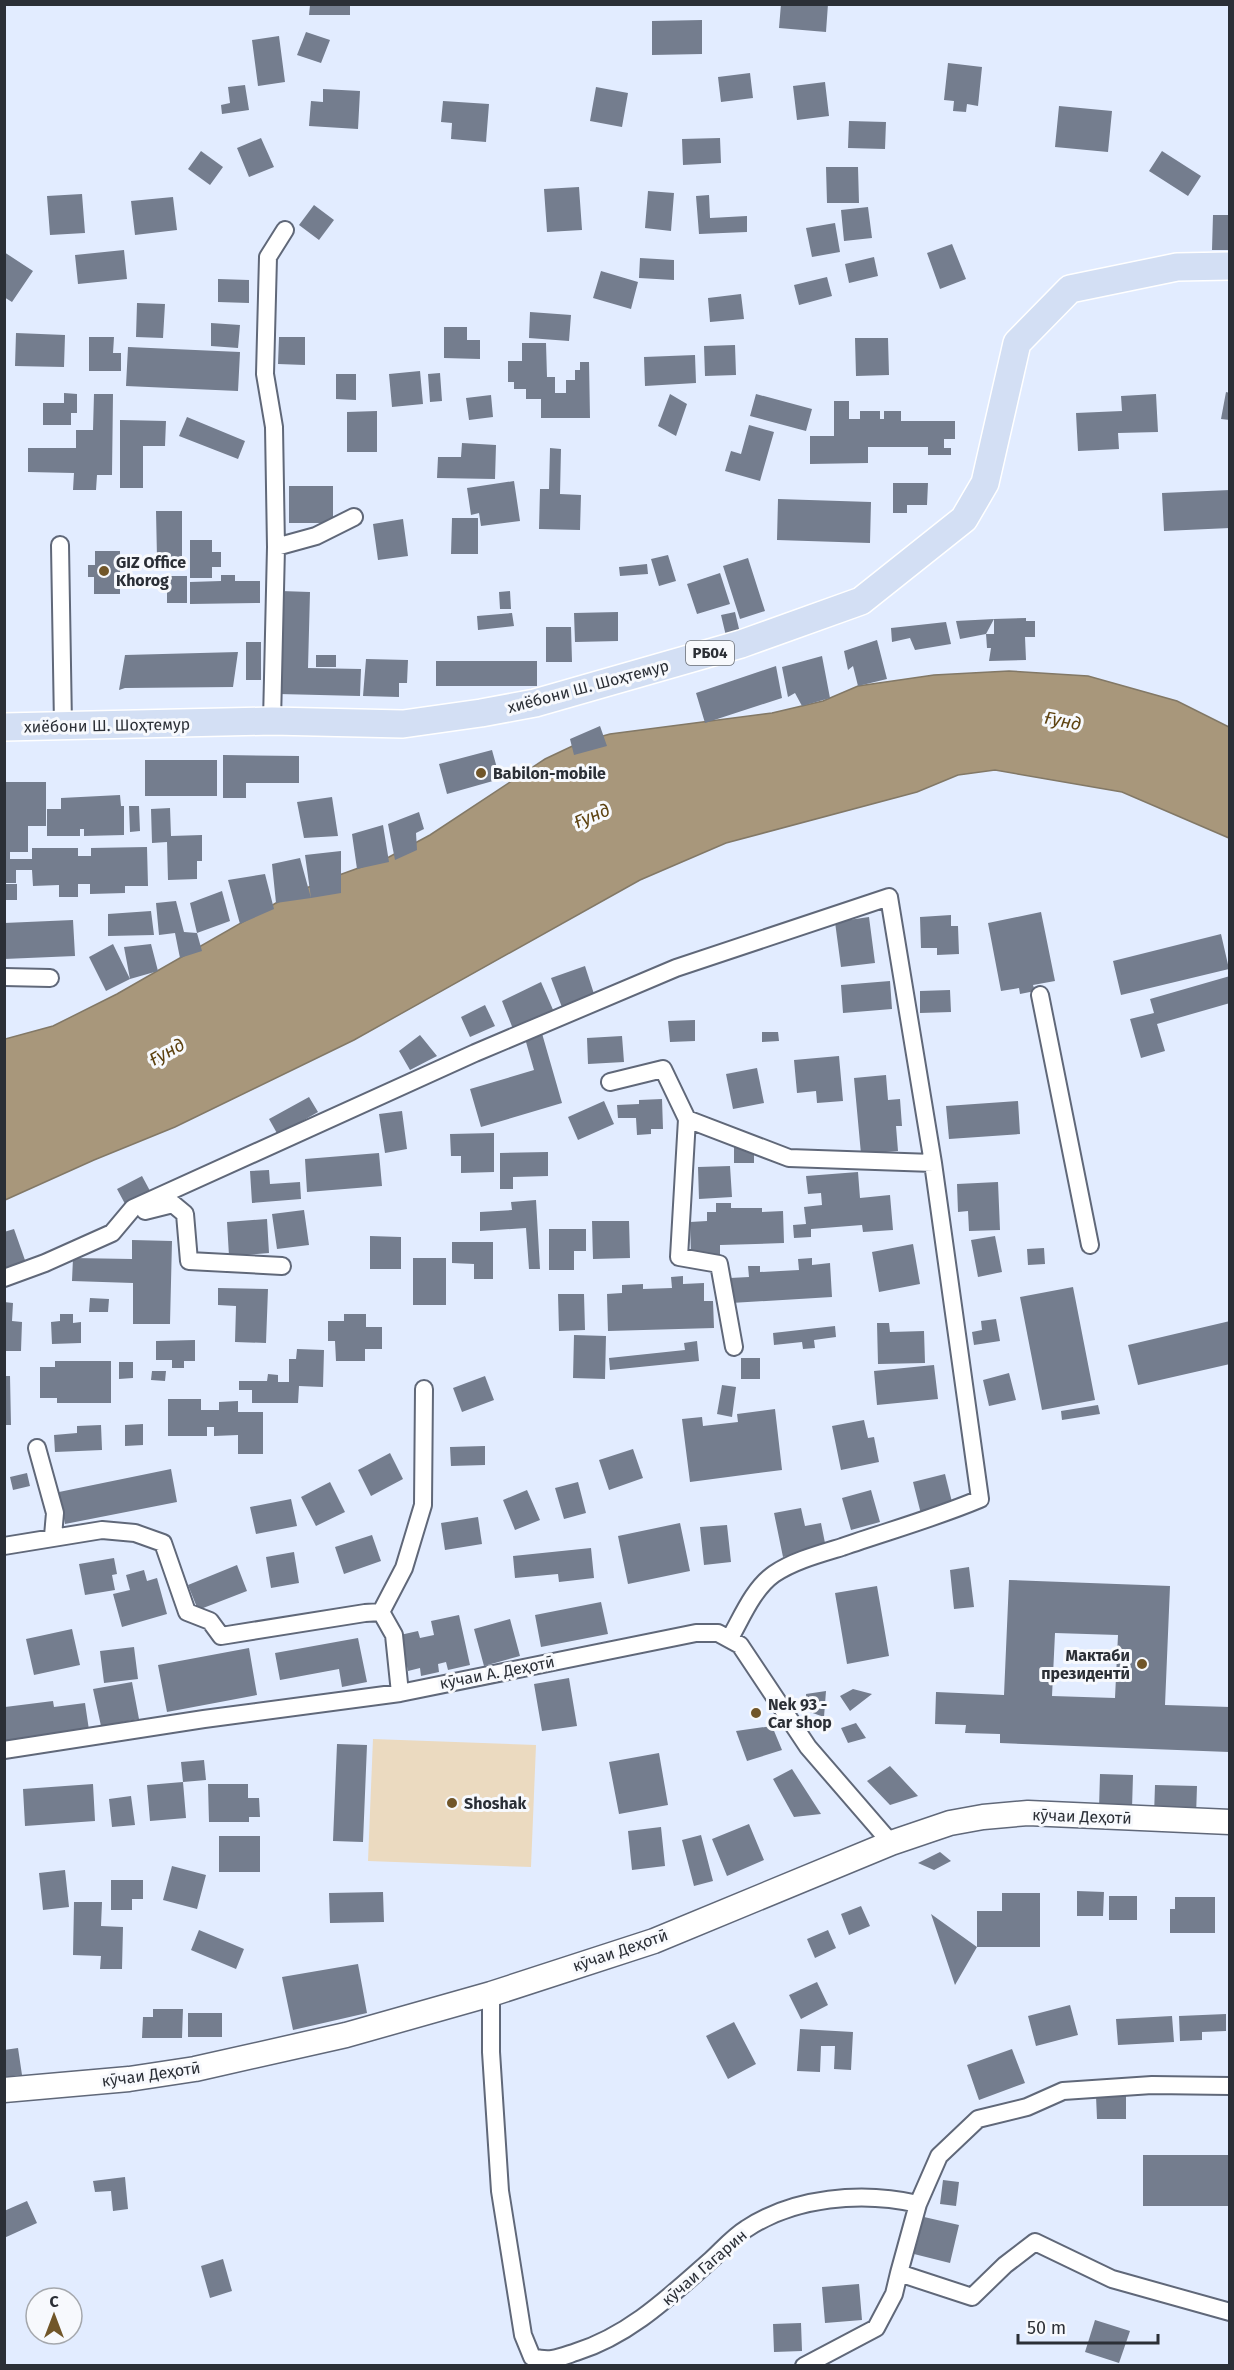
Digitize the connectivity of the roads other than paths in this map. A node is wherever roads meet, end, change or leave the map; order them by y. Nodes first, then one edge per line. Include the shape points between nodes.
1 (285, 230) dead end
2 (1230, 266) edge
3 (354, 517) dead end
4 (60, 545) dead end
5 (276, 547) junction
6 (272, 722) junction
7 (63, 725) junction
8 (4, 727) edge
9 (4, 977) edge
10 (50, 978) dead end
11 (1040, 995) dead end
12 (610, 1082) dead end
13 (687, 1119) junction
14 (933, 1163) junction
15 (133, 1208) junction
16 (1090, 1245) dead end
17 (282, 1266) dead end
18 (4, 1278) edge
19 (734, 1347) dead end
20 (424, 1389) dead end
21 (37, 1448) dead end
22 (53, 1536) junction
23 (4, 1546) edge
24 (381, 1612) junction
25 (730, 1638) junction
26 (400, 1693) junction
27 (4, 1750) edge
28 (1230, 1822) edge
29 (891, 1843) junction
30 (491, 1994) junction
31 (1230, 2086) edge
32 (4, 2090) edge
33 (918, 2204) junction
34 (899, 2273) junction
35 (1230, 2312) edge
36 (804, 2366) edge

1 - 5 street via 268,256 265,374 274,427
2 - 6 main road, хиёбони Ш. Шоҳтемур / РБ04 via 1177,267 1070,288 1017,343 985,483 964,519 861,601 741,644 536,703 403,724
3 - 5 street via 316,536
4 - 7 street
5 - 6 street
6 - 7 main road, хиёбони Ш. Шоҳтемур / РБ04
7 - 8 main road, хиёбони Ш. Шоҳтемур / РБ04
9 - 10 street
11 - 16 street
12 - 13 street via 663,1069
13 - 14 street via 789,1158
13 - 19 street via 679,1257 719,1264
14 - 15 street via 889,897 676,968 475,1053
14 - 25 street via 980,1499 823,1553 773,1575 759,1588
15 - 17 street via 142,1211 173,1204 185,1214 189,1261
15 - 18 street via 112,1233
20 - 24 street via 423,1505 404,1568
21 - 22 street via 55,1513
22 - 23 street
22 - 24 street via 102,1530 135,1533 163,1543 187,1612 210,1621 221,1636
24 - 26 street via 394,1635
25 - 26 street, кӯчаи А. Деҳотӣ via 718,1633 696,1633
25 - 29 street via 740,1645 808,1747
26 - 27 street, кӯчаи А. Деҳотӣ
28 - 29 main road, кӯчаи Деҳотӣ via 1028,1814 950,1823
29 - 30 main road, кӯчаи Деҳотӣ via 654,1941
30 - 32 main road, кӯчаи Деҳотӣ via 346,2036 195,2069
30 - 33 street, кӯчаи Гагарин via 500,2191 523,2335 532,2357 548,2361 592,2347 647,2316 746,2229 786,2209 833,2198 899,2199
31 - 33 street via 1152,2085 1063,2091 1027,2107 978,2119 939,2156
33 - 34 street
34 - 35 street via 972,2297 1035,2242 1112,2279
34 - 36 street via 894,2294 876,2328

